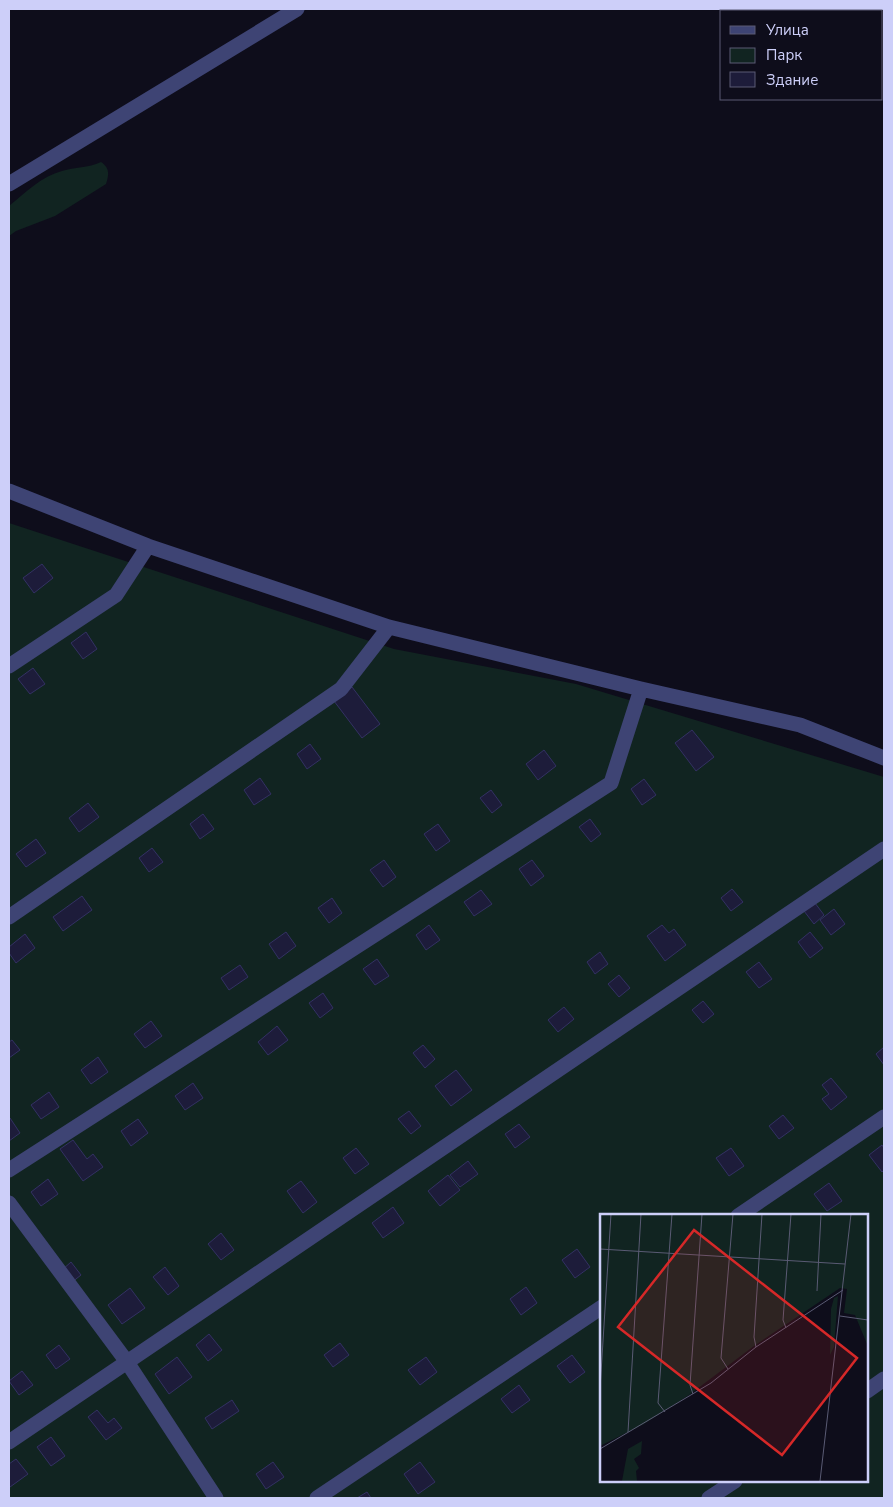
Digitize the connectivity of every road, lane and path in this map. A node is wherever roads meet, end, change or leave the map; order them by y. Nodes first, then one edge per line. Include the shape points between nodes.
1 (297, 9) edge
2 (9, 184) edge
3 (9, 491) edge
4 (148, 546) junction
5 (388, 627) junction
6 (9, 666) edge
7 (641, 689) junction
8 (884, 758) edge
9 (884, 849) edge
10 (9, 917) edge
11 (884, 1117) edge
12 (9, 1170) edge
13 (9, 1203) edge
14 (741, 1214) edge
15 (600, 1308) edge
16 (127, 1362) junction
17 (884, 1379) edge
18 (868, 1390) edge
19 (9, 1442) edge
20 (734, 1482) edge
21 (216, 1498) edge
22 (317, 1498) edge
23 (710, 1498) edge

1 - 2 street
3 - 4 street
4 - 5 street
4 - 6 street via 116,595
5 - 7 street
5 - 10 street via 341,689
7 - 8 street via 800,725
7 - 12 street via 611,783
9 - 16 street
11 - 14 street
13 - 16 street
15 - 22 street
16 - 19 street
16 - 21 street
17 - 18 street
20 - 23 street

